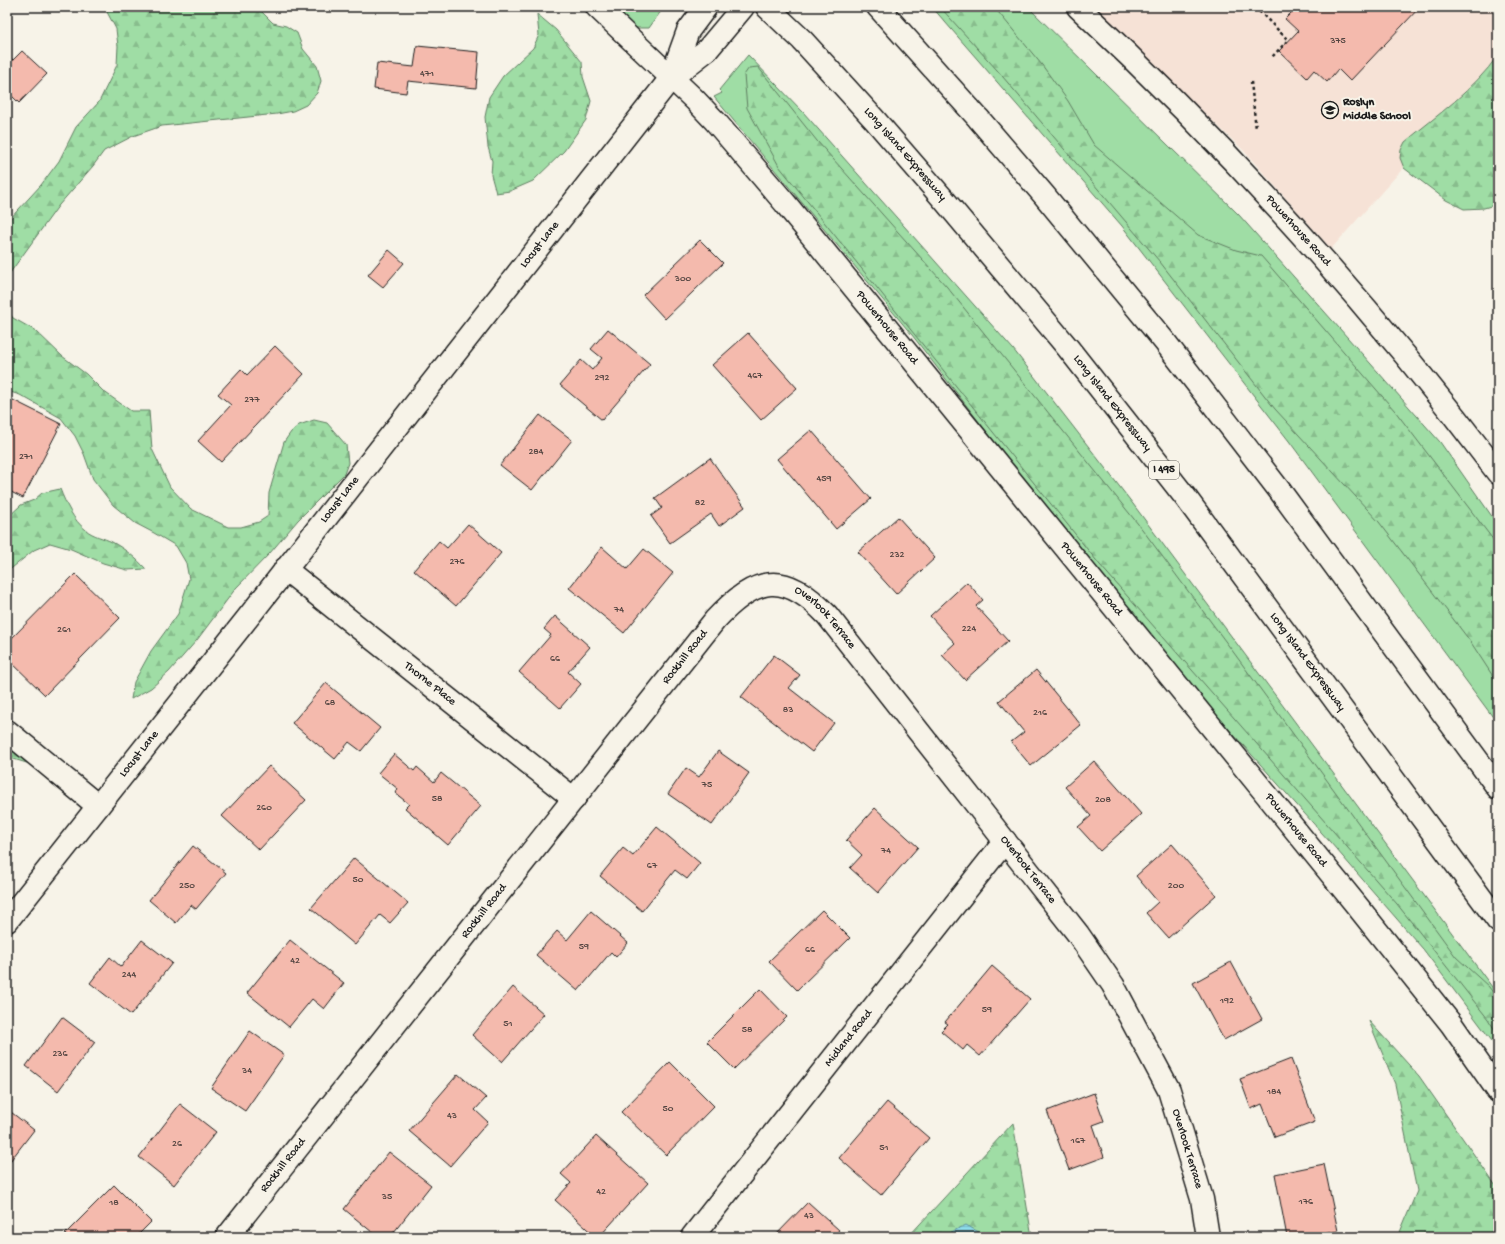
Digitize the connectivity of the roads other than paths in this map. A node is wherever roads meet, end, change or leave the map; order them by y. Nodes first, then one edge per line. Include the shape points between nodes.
1 (597, 7) edge
2 (706, 7) edge
3 (743, 7) edge
4 (767, 7) edge
5 (878, 7) edge
6 (1078, 7) edge
7 (671, 78) junction
8 (1498, 473) edge
9 (285, 569) junction
10 (747, 591) joint
11 (7, 731) edge
12 (1498, 788) edge
13 (574, 799) junction
14 (98, 806) junction
15 (1005, 841) junction
16 (7, 921) edge
17 (1498, 921) edge
18 (1498, 1091) edge
19 (227, 1237) edge
20 (692, 1237) edge
21 (1208, 1237) edge

1 - 7 main road, Powerhouse Road
2 - 7 main road, Locust Lane via 688,31
3 - 7 main road, Locust Lane via 708,50
4 - 17 main road, Long Island Expressway / I 495 via 802,40 874,119 1068,348 1186,498
5 - 12 main road via 1044,195 1165,342 1280,491
6 - 8 main road, Powerhouse Road via 1179,105 1276,207 1395,342
7 - 9 main road, Locust Lane
7 - 18 main road, Powerhouse Road via 715,122 832,260 1358,907 1452,1025
9 - 13 main road, Thorne Place
9 - 14 main road, Locust Lane
10 - 13 main road, Rockhill Road via 715,620
10 - 15 main road, Overlook Terrace via 778,584 797,590 814,602 844,635
11 - 14 main road
13 - 19 main road, Rockhill Road
14 - 16 main road, Locust Lane
15 - 20 main road, Midland Road
15 - 21 main road, Overlook Terrace via 1078,934 1113,985 1169,1090 1202,1199

